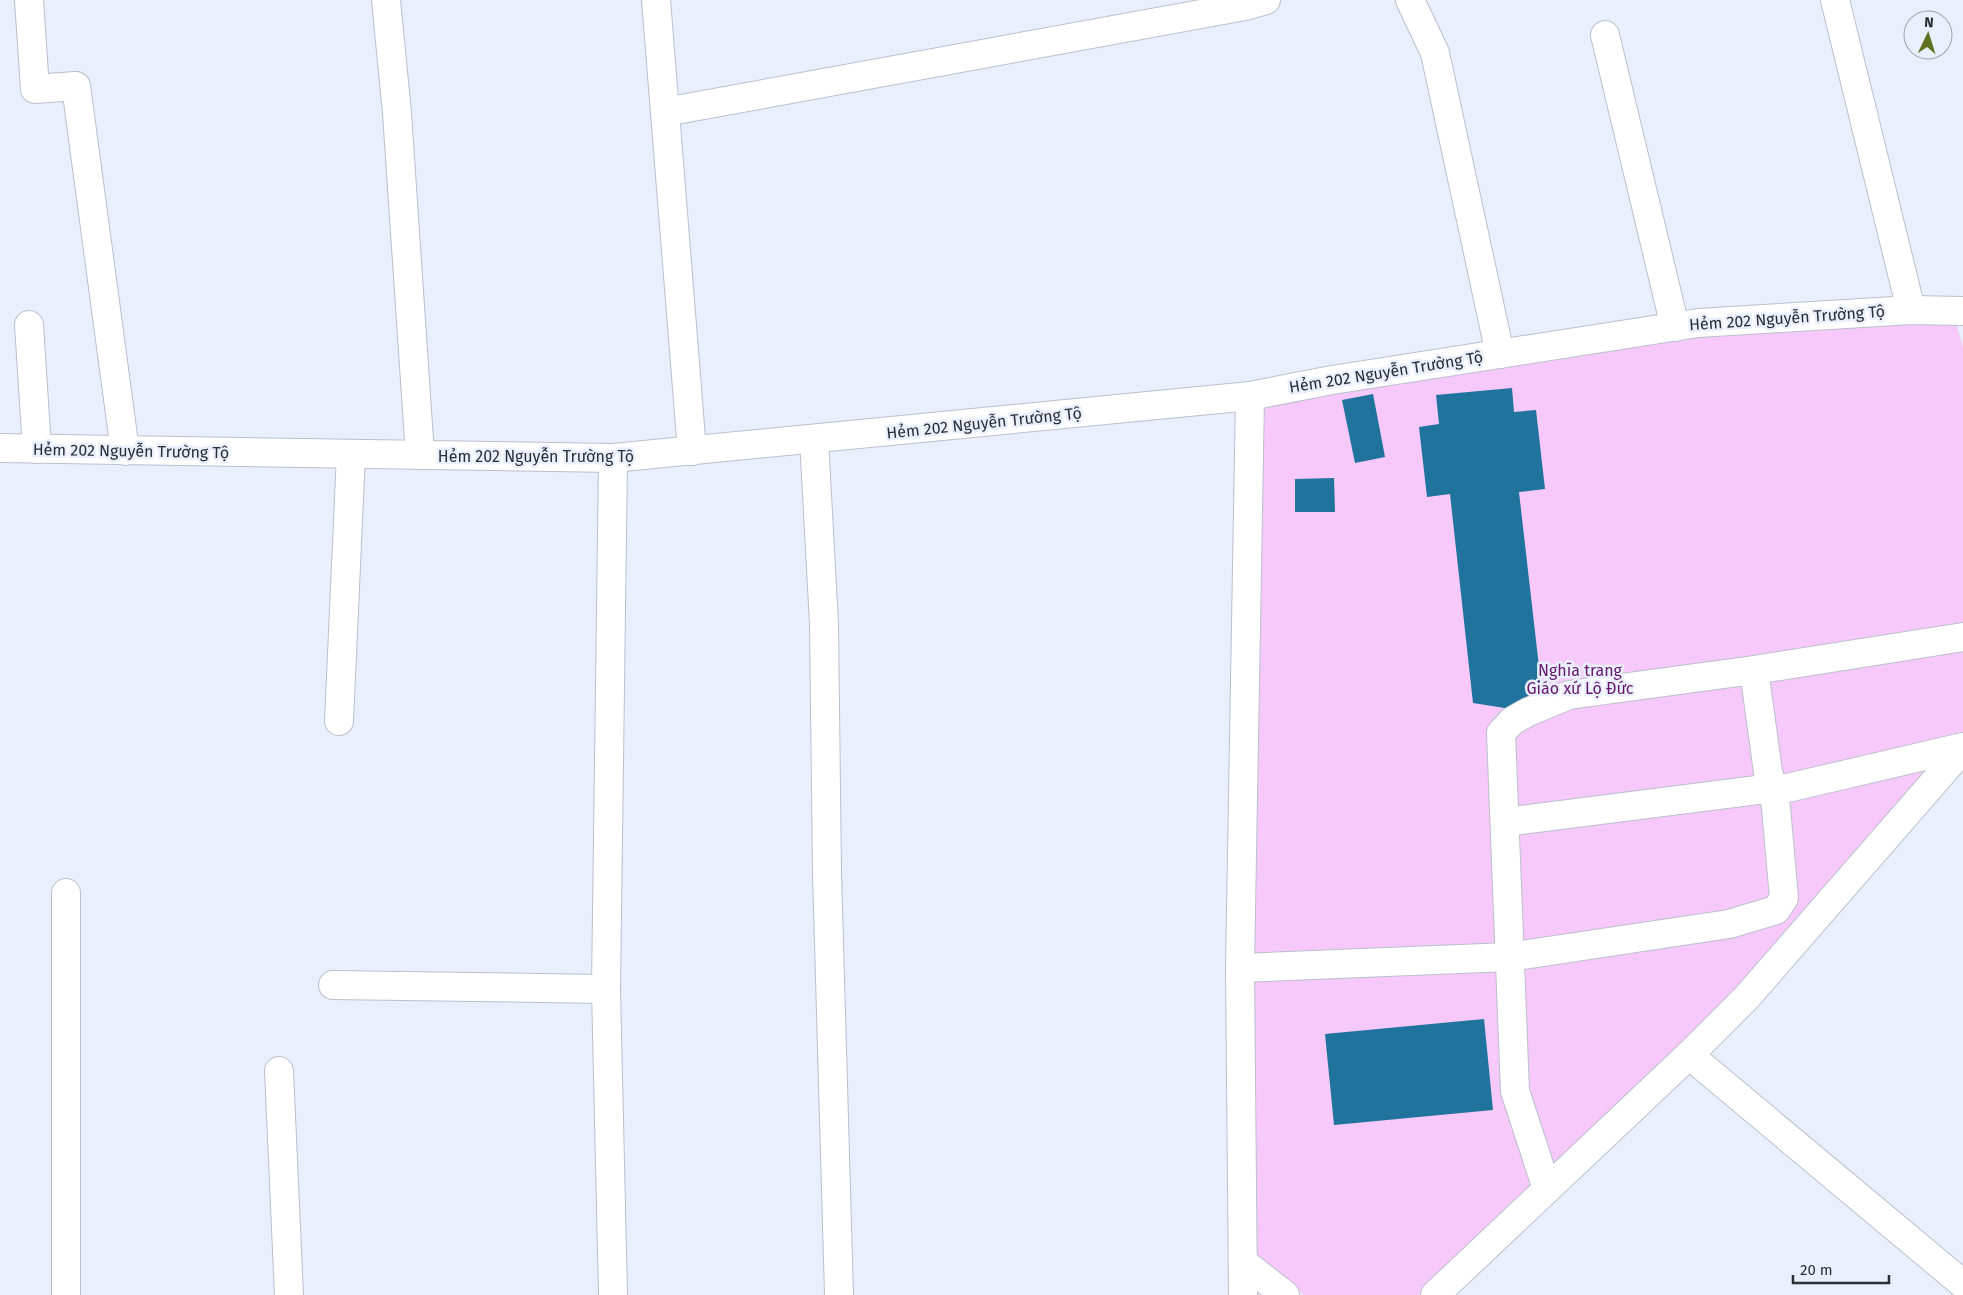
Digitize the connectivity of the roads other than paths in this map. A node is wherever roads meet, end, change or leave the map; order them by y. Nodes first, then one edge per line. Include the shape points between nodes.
1 (30, 0) edge
2 (386, 0) edge
3 (656, 0) edge
4 (1266, 0) edge
5 (1410, 0) edge
6 (1835, 0) edge
7 (1605, 35) dead end
8 (665, 112) junction
9 (1911, 310) junction
10 (1963, 311) edge
11 (29, 325) dead end
12 (1675, 326) junction
13 (1500, 354) junction
14 (1250, 396) junction
15 (814, 439) junction
16 (0, 448) edge
17 (37, 449) junction
18 (125, 451) junction
19 (692, 451) junction
20 (352, 454) junction
21 (420, 455) junction
22 (612, 458) junction
23 (1963, 638) edge
24 (1754, 670) junction
25 (339, 721) dead end
26 (1963, 748) edge
27 (1773, 788) junction
28 (1505, 822) junction
29 (66, 893) dead end
30 (1509, 957) junction
31 (1240, 968) junction
32 (333, 985) dead end
33 (606, 989) junction
34 (1689, 1055) junction
35 (279, 1071) dead end
36 (1547, 1189) junction
37 (1243, 1262) junction
38 (1963, 1284) edge
39 (66, 1295) edge
40 (289, 1295) edge
41 (613, 1295) edge
42 (839, 1295) edge
43 (1243, 1295) edge
44 (1285, 1295) edge
45 (1435, 1295) edge

1 - 18 street via 35,90 76,86
2 - 21 street via 398,122
3 - 8 street
4 - 8 street
5 - 13 street via 1435,53
6 - 9 street
7 - 12 street
8 - 19 street
9 - 10 street, Hẻm 202 Nguyễn Trường Tộ
9 - 12 street, Hẻm 202 Nguyễn Trường Tộ
11 - 17 street
12 - 13 street, Hẻm 202 Nguyễn Trường Tộ
13 - 14 street, Hẻm 202 Nguyễn Trường Tộ
14 - 15 street, Hẻm 202 Nguyễn Trường Tộ
14 - 31 street
15 - 19 street, Hẻm 202 Nguyễn Trường Tộ
15 - 42 street via 824,624
16 - 17 street, Hẻm 202 Nguyễn Trường Tộ
17 - 18 street, Hẻm 202 Nguyễn Trường Tộ
18 - 20 street, Hẻm 202 Nguyễn Trường Tộ
19 - 22 street, Hẻm 202 Nguyễn Trường Tộ
20 - 21 street, Hẻm 202 Nguyễn Trường Tộ
20 - 25 street
21 - 22 street, Hẻm 202 Nguyễn Trường Tộ
22 - 33 street
23 - 24 street
24 - 27 street
24 - 28 street via 1569,695 1512,721 1501,733
26 - 27 street
26 - 34 street via 1747,997
27 - 28 street
27 - 30 street via 1784,898 1776,910 1729,924
28 - 30 street
29 - 39 street
30 - 31 street
30 - 36 street via 1515,1091
31 - 37 street
32 - 33 street
33 - 41 street
34 - 36 street
34 - 38 street
35 - 40 street
36 - 45 street
37 - 43 street
37 - 44 street

